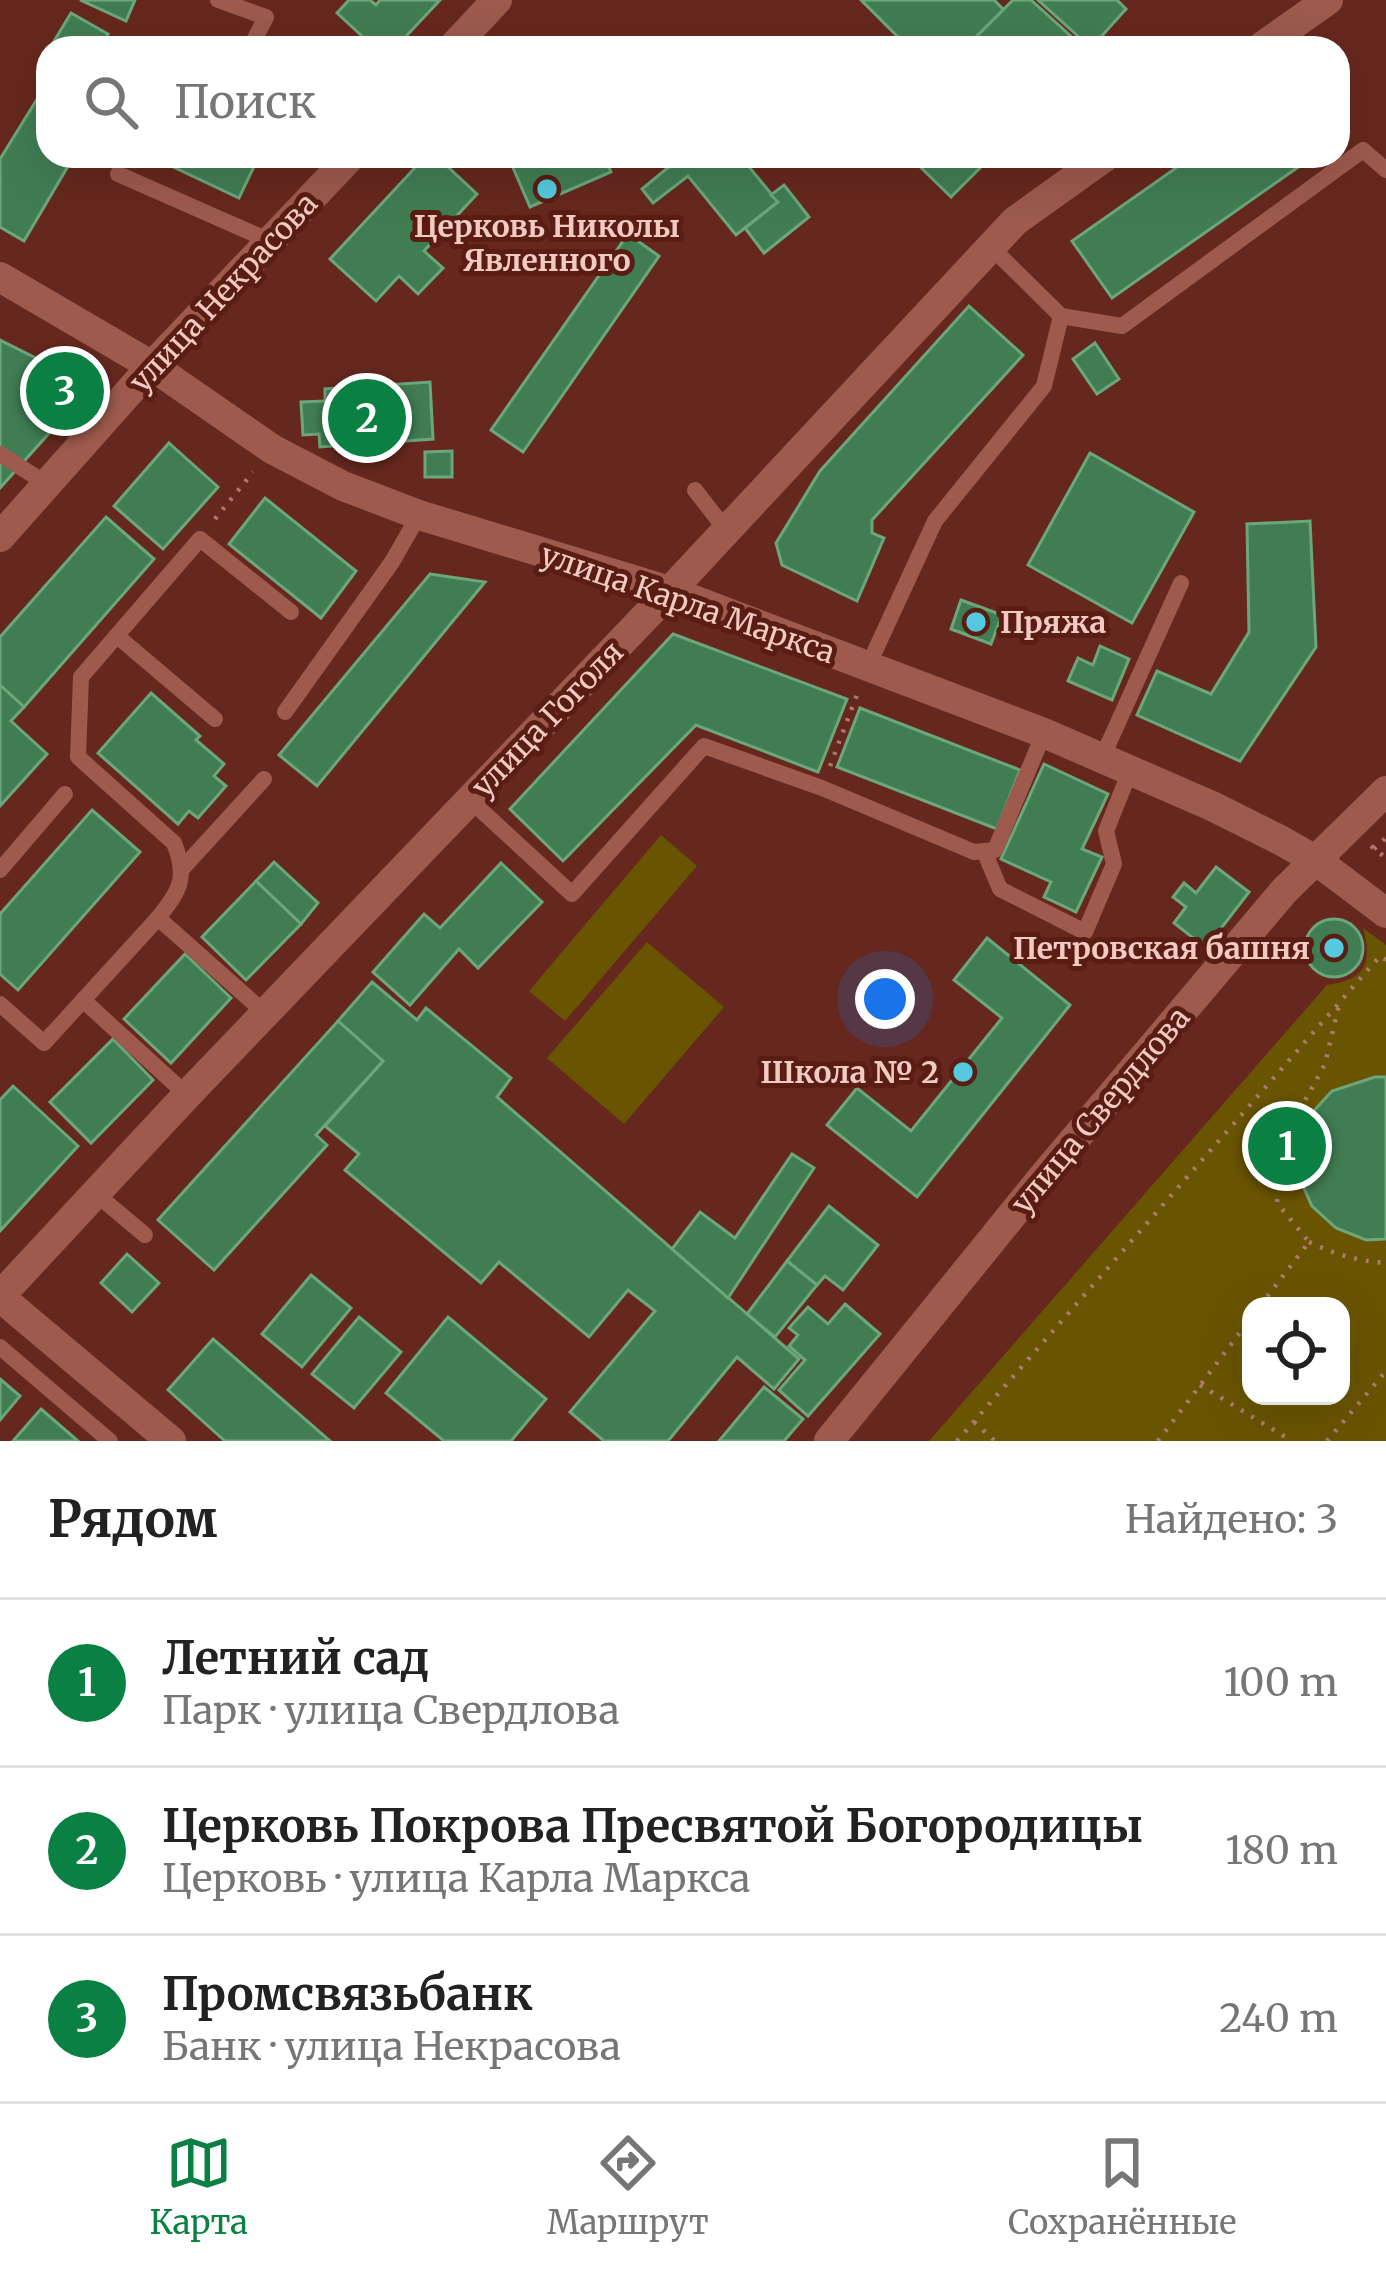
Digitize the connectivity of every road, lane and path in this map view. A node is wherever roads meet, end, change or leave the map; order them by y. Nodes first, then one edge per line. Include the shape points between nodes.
1 (218, 0) edge
2 (497, 0) edge
3 (1328, 0) edge
4 (256, 36) edge
5 (463, 36) edge
6 (1276, 36) edge
7 (1350, 159) edge
8 (339, 168) edge
9 (1089, 168) edge
10 (1338, 168) edge
11 (1386, 170) edge
12 (118, 174) dead end
13 (270, 241) junction
14 (990, 246) junction
15 (0, 277) edge
16 (1061, 316) junction
17 (152, 366) junction
18 (272, 449) junction
19 (0, 454) edge
20 (47, 484) junction
21 (695, 490) dead end
22 (419, 515) junction
23 (726, 530) junction
24 (0, 537) edge
25 (200, 539) junction
26 (1181, 583) dead end
27 (670, 591) junction
28 (291, 612) dead end
29 (116, 635) junction
30 (868, 666) junction
31 (285, 712) dead end
32 (215, 719) dead end
33 (1044, 734) junction
34 (1116, 765) junction
35 (264, 779) dead end
36 (822, 788) junction
37 (1386, 791) edge
38 (64, 794) dead end
39 (470, 800) junction
40 (1363, 838) dead end
41 (1386, 838) edge
42 (1374, 849) junction
43 (984, 851) junction
44 (1386, 858) edge
45 (1317, 861) junction
46 (181, 869) junction
47 (0, 870) edge
48 (1386, 913) edge
49 (158, 918) junction
50 (1386, 960) edge
51 (83, 1000) junction
52 (1340, 1002) junction
53 (0, 1004) edge
54 (266, 1013) junction
55 (188, 1095) junction
56 (95, 1193) junction
57 (145, 1234) dead end
58 (1309, 1241) junction
59 (1386, 1263) edge
60 (0, 1296) edge
61 (1267, 1297) edge
62 (1242, 1330) edge
63 (0, 1347) edge
64 (1386, 1371) edge
65 (1201, 1385) junction
66 (974, 1422) junction
67 (110, 1441) edge
68 (171, 1441) edge
69 (829, 1441) edge
70 (958, 1441) edge
71 (995, 1441) edge
72 (1158, 1441) edge
73 (1292, 1441) edge
74 (1327, 1441) edge

1 - 4 lane via 266,17
2 - 5 street
3 - 6 street
7 - 11 lane via 1363,150
8 - 13 street, улица Некрасова
9 - 14 street, улица Гоголя
10 - 16 lane via 1122,326
12 - 13 lane
13 - 17 street, улица Некрасова
14 - 16 lane
14 - 23 street, улица Гоголя
15 - 17 street, улица Карла Маркса
16 - 30 lane via 1044,386 935,521
17 - 18 street, улица Карла Маркса
17 - 20 street, улица Некрасова
18 - 22 street, улица Карла Маркса
18 - 25 path
19 - 20 lane
20 - 24 street, улица Некрасова
21 - 23 lane
22 - 27 street, улица Карла Маркса
22 - 31 lane
23 - 27 street, улица Гоголя
25 - 28 lane
25 - 29 lane
26 - 34 lane
27 - 30 street, улица Карла Маркса
27 - 39 street, улица Гоголя
29 - 32 lane
29 - 46 lane via 81,676 78,757 174,843
30 - 33 street, улица Карла Маркса
30 - 36 path
33 - 34 street, улица Карла Маркса
33 - 43 lane via 994,850
34 - 43 lane via 1106,831 1114,864 1085,932 1000,889
34 - 45 street, улица Карла Маркса
35 - 46 lane
36 - 39 lane via 704,746 572,894
36 - 43 lane
37 - 45 street, улица Свердлова
38 - 47 lane
39 - 54 street, улица Гоголя
40 - 42 path
41 - 42 path
42 - 44 path
45 - 48 street, улица Карла Маркса
45 - 69 street, улица Свердлова via 1042,1178
46 - 49 lane via 176,894
49 - 51 lane
49 - 54 lane
50 - 52 path via 1380,956
51 - 53 lane via 44,1043
51 - 55 lane
52 - 58 path via 1325,1064 1282,1141 1277,1203
52 - 66 path
54 - 55 street, улица Гоголя
55 - 56 street, улица Гоголя
56 - 57 lane
56 - 60 street, улица Гоголя
58 - 59 path
58 - 61 path
60 - 68 street
62 - 65 path
63 - 67 lane
64 - 74 path
65 - 72 path
65 - 73 path
66 - 70 path
66 - 71 path

